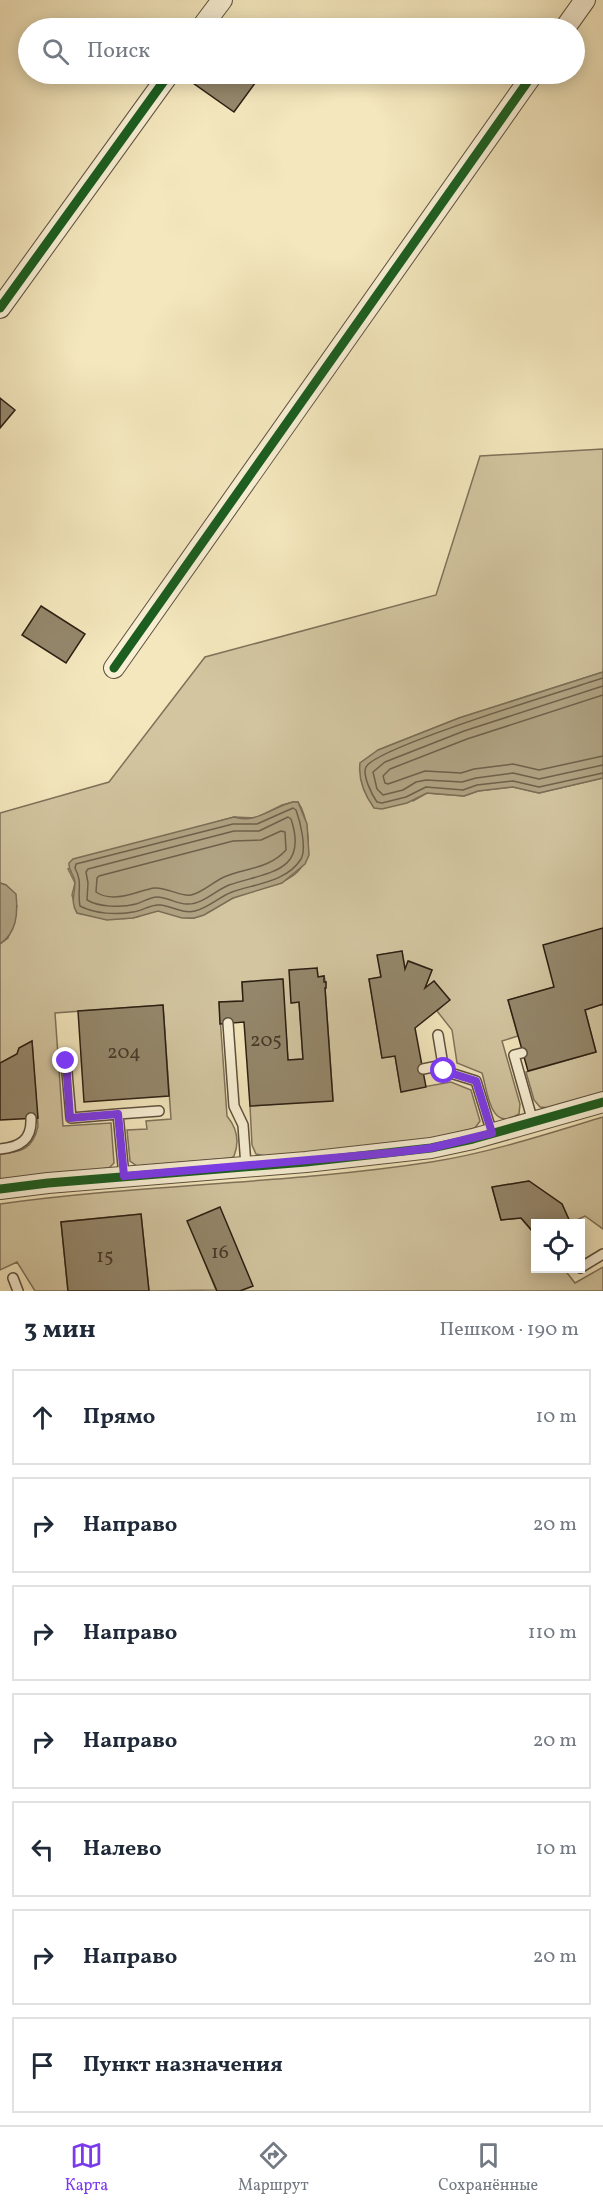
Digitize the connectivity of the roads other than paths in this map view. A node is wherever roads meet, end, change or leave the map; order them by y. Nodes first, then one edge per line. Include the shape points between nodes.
1 (222, 0) edge
2 (585, 0) edge
3 (208, 18) edge
4 (572, 18) edge
5 (162, 84) edge
6 (526, 84) edge
7 (0, 308) edge
8 (114, 668) dead end
9 (228, 1023) dead end
10 (438, 1035) dead end
11 (522, 1053) dead end
12 (66, 1061) dead end
13 (443, 1065) junction
14 (423, 1069) dead end
15 (603, 1102) edge
16 (159, 1111) dead end
17 (118, 1114) junction
18 (31, 1118) dead end
19 (533, 1122) junction
20 (492, 1133) junction
21 (0, 1149) edge
22 (246, 1166) junction
23 (124, 1176) junction
24 (0, 1190) edge
25 (603, 1254) edge
26 (585, 1265) edge
27 (13, 1278) dead end
28 (18, 1291) edge

1 - 3 street
2 - 4 street
5 - 7 street
6 - 8 street
9 - 22 lane via 234,1106 243,1125
10 - 13 lane
11 - 19 lane via 514,1055
12 - 17 lane via 70,1118
13 - 14 lane
13 - 20 lane via 444,1071 476,1081
15 - 19 street
16 - 17 lane
17 - 23 lane
18 - 21 lane via 26,1140 19,1146
19 - 20 street
20 - 22 street via 410,1151
22 - 23 street
23 - 24 street
25 - 26 lane
27 - 28 lane

